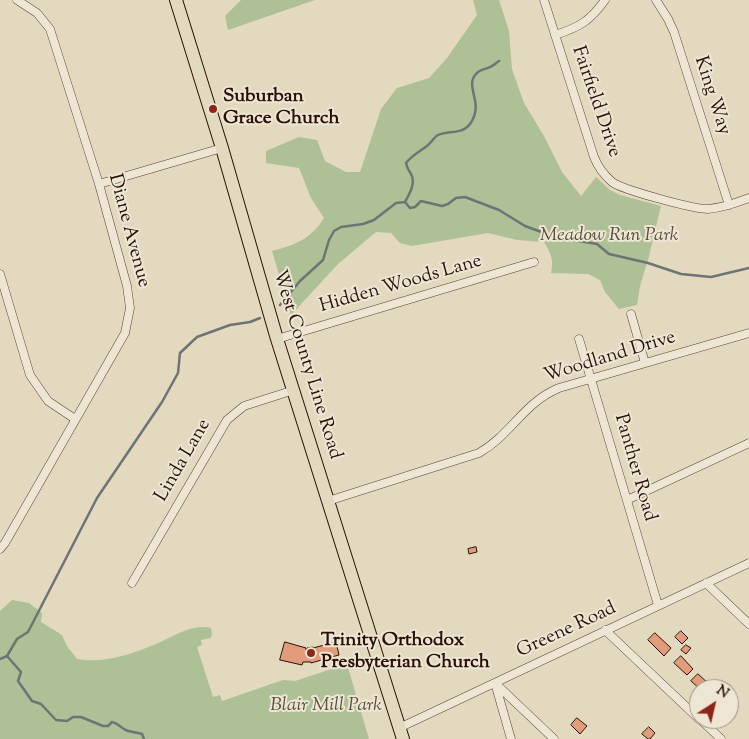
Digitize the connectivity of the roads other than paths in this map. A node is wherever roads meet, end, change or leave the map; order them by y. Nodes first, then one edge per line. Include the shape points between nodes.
1 (18, 0) edge
2 (176, 0) edge
3 (544, 0) edge
4 (605, 0) edge
5 (656, 0) edge
6 (555, 35) junction
7 (222, 148) junction
8 (99, 184) junction
9 (749, 198) edge
10 (729, 205) junction
11 (534, 262) dead end
12 (0, 274) edge
13 (631, 314) dead end
14 (749, 334) edge
15 (278, 339) junction
16 (579, 339) dead end
17 (645, 363) junction
18 (591, 379) junction
19 (294, 390) junction
20 (75, 419) junction
21 (749, 443) edge
22 (627, 500) junction
23 (328, 501) junction
24 (0, 549) edge
25 (749, 563) edge
26 (132, 583) dead end
27 (706, 584) junction
28 (658, 605) junction
29 (749, 624) edge
30 (605, 630) junction
31 (495, 683) junction
32 (689, 710) edge
33 (710, 729) edge
34 (401, 733) edge
35 (511, 739) edge
36 (554, 739) edge
37 (721, 739) edge

1 - 8 street, Diane Avenue via 37,13 50,29
2 - 7 main road, West County Line Road
3 - 6 street, Fairfield Drive
4 - 6 street via 583,24
5 - 10 street, King Way via 674,32
6 - 10 street, Fairfield Drive via 594,157 607,177 624,188 689,207 708,209
7 - 8 street
7 - 15 main road, West County Line Road
8 - 20 street, Diane Avenue via 130,308 124,332
9 - 10 street, Fairfield Drive
11 - 15 street, Hidden Woods Lane
12 - 20 street via 30,375 48,401
13 - 17 street
14 - 17 street, Woodland Drive
15 - 19 main road, West County Line Road
16 - 18 street, Panther Road
17 - 18 street, Woodland Drive
18 - 22 street, Panther Road
18 - 23 street, Woodland Drive via 558,388 539,398 497,441 479,453
19 - 23 main road, West County Line Road
19 - 26 street, Linda Lane via 244,406 227,420
20 - 24 street, Diane Avenue
21 - 22 street
22 - 28 street, Panther Road
23 - 34 main road, West County Line Road
25 - 27 street, Greene Road
27 - 28 street, Greene Road
27 - 29 street
28 - 30 street, Greene Road
30 - 31 street, Greene Road
30 - 32 street
31 - 34 street, Greene Road
31 - 35 street
31 - 36 street
33 - 37 street

